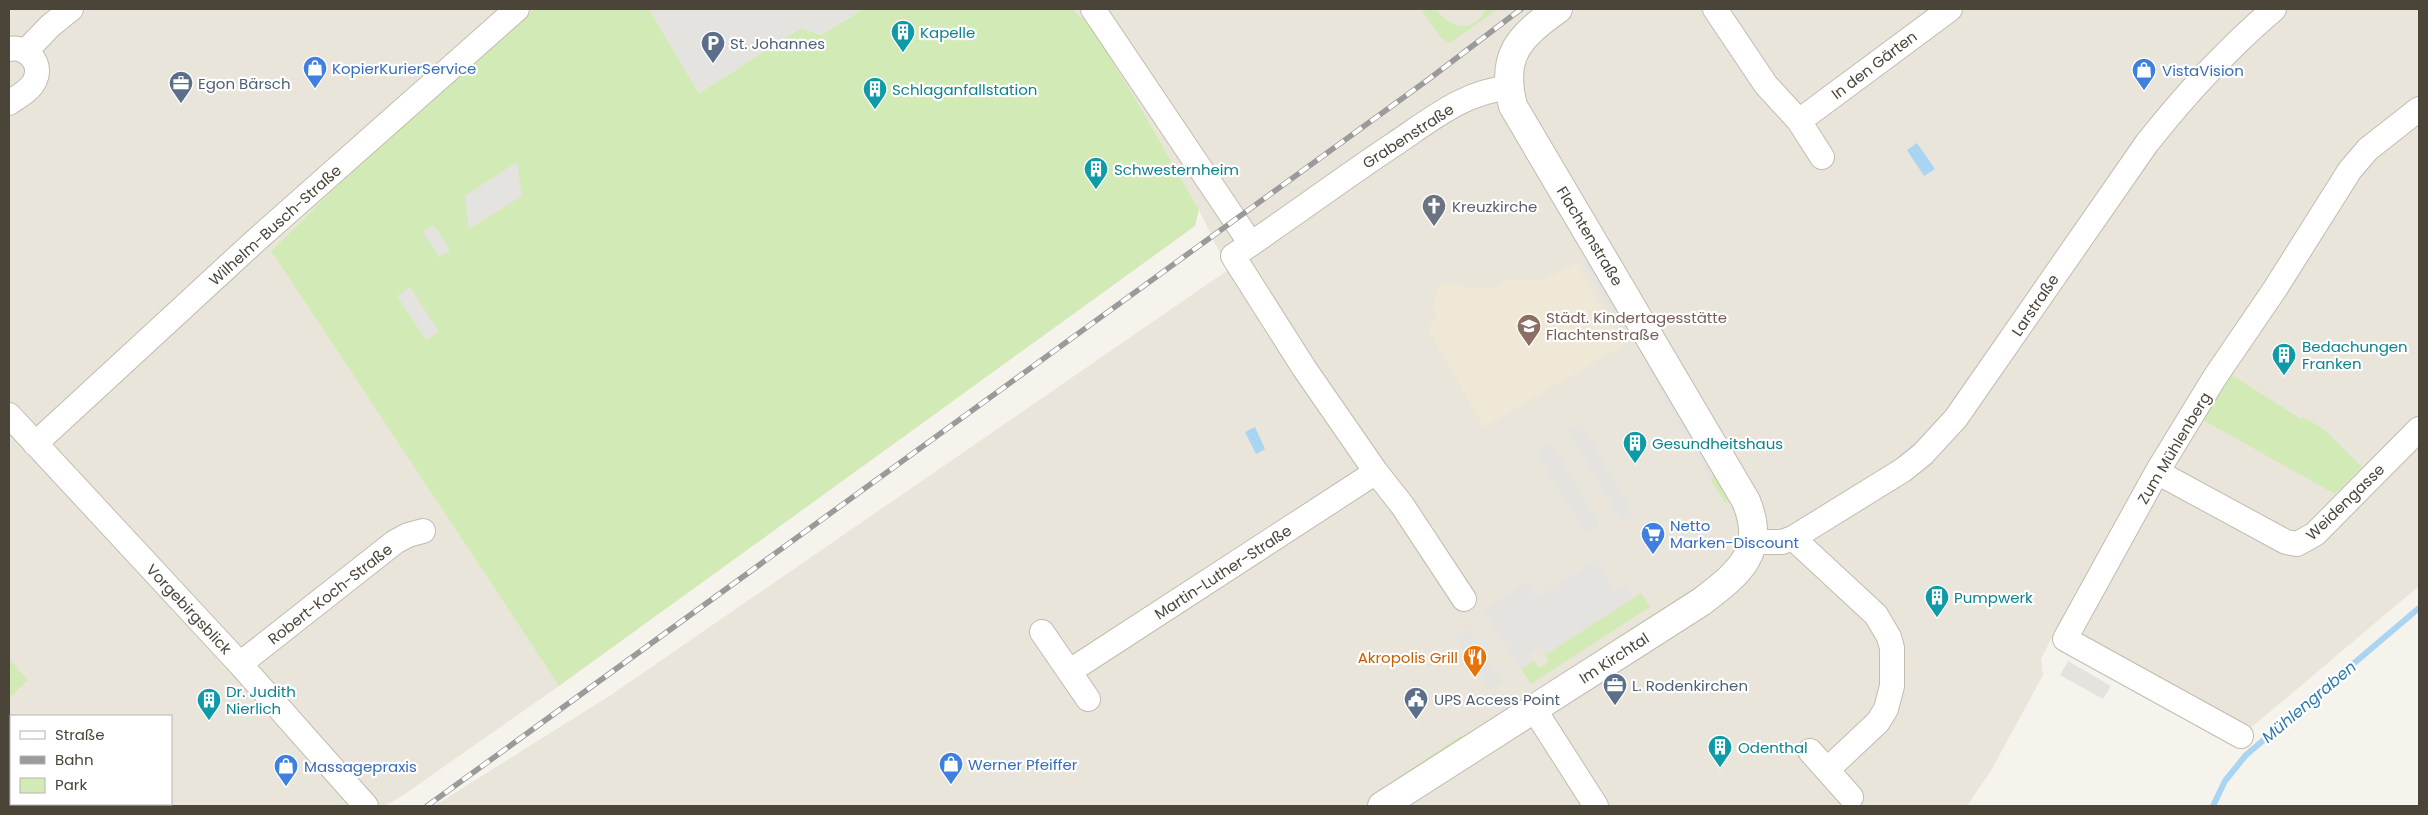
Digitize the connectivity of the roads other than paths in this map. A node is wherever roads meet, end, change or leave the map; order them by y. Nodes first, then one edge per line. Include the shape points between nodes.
1 (71, 9) edge
2 (517, 9) edge
3 (1093, 9) edge
4 (1558, 9) edge
5 (1715, 9) edge
6 (1950, 9) edge
7 (2274, 9) edge
8 (17, 50) edge
9 (1508, 88) junction
10 (9, 103) edge
11 (2419, 109) edge
12 (1799, 121) junction
13 (1822, 157) dead end
14 (1242, 250) junction
15 (9, 415) edge
16 (2419, 429) edge
17 (35, 444) junction
18 (1376, 472) junction
19 (2157, 472) junction
20 (423, 530) dead end
21 (1793, 538) junction
22 (1753, 542) junction
23 (1464, 599) dead end
24 (1042, 632) dead end
25 (240, 664) junction
26 (1070, 671) junction
27 (1088, 699) dead end
28 (1534, 708) junction
29 (2241, 736) dead end
30 (1810, 751) dead end
31 (1827, 770) junction
32 (1851, 797) dead end
33 (366, 806) edge
34 (1382, 806) edge
35 (1596, 806) edge

1 - 8 street
2 - 17 street, Wilhelm-Busch-Straße via 253,242
3 - 14 street
4 - 9 street via 1536,25 1513,52 1508,68
5 - 12 street via 1766,85
6 - 12 street, In den Gärten
7 - 21 street, Larstraße via 2221,59 2148,143 1941,436 1903,470
8 - 10 street via 33,58 37,71 35,83
9 - 14 street, Grabenstraße via 1475,94 1444,111
9 - 22 street, Flachtenstraße via 1513,106 1746,501 1753,517
11 - 19 street, Zum Mühlenberg via 2368,149 2350,170
12 - 13 street
14 - 18 street via 1304,368
15 - 17 street, Vorgebirgsblick
16 - 19 street, Weidengasse via 2315,534 2297,544 2286,542
17 - 25 street, Vorgebirgsblick
18 - 23 street via 1402,505
18 - 26 street, Martin-Luther-Straße
19 - 29 street, Zum Mühlenberg via 2065,639
20 - 25 street, Robert-Koch-Straße via 395,542
21 - 22 street, Larstraße via 1782,542
21 - 31 street via 1872,611 1881,622 1892,648 1893,679 1886,709 1878,722
22 - 28 street, Im Kirchtal via 1744,564 1701,602
24 - 26 street
25 - 33 street, Vorgebirgsblick
26 - 27 street
28 - 34 street, Im Kirchtal
28 - 35 street
30 - 31 street
31 - 32 street

